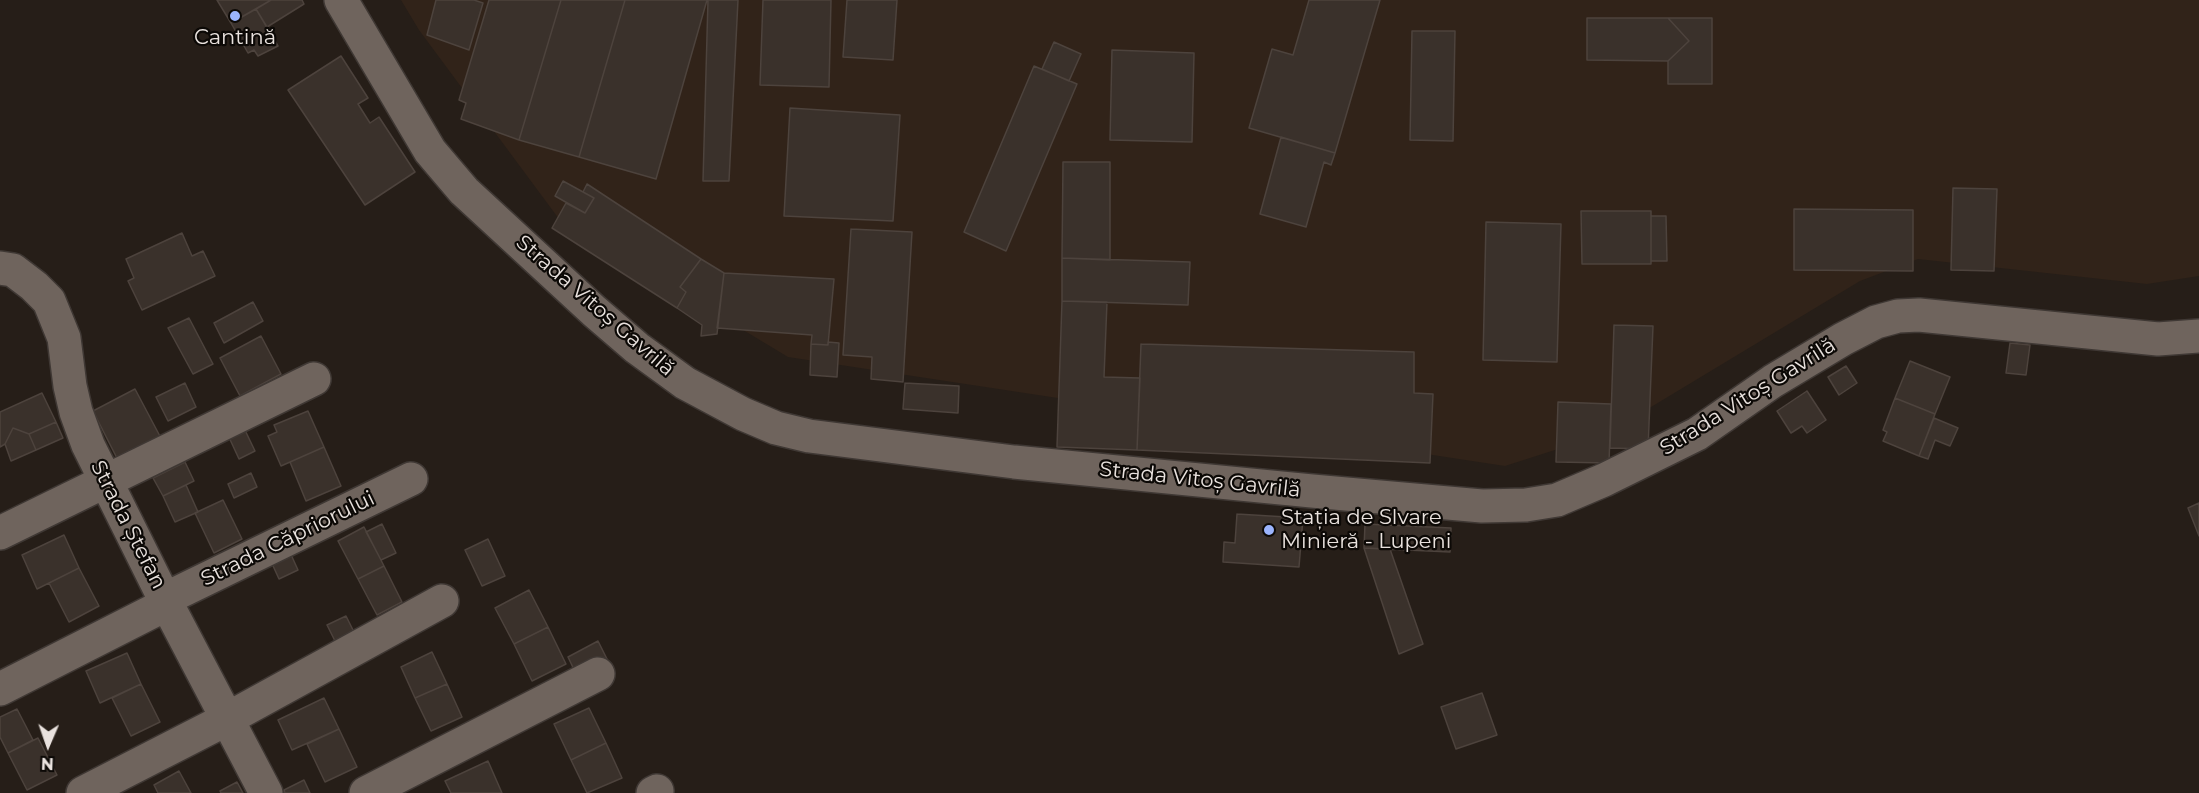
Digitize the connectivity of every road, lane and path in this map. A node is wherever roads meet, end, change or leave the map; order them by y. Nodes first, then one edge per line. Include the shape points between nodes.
1 (341, 0) edge
2 (0, 268) edge
3 (2199, 336) edge
4 (315, 379) dead end
5 (411, 479) dead end
6 (107, 482) junction
7 (0, 533) edge
8 (442, 601) dead end
9 (166, 602) junction
10 (598, 674) dead end
11 (0, 689) edge
12 (227, 719) junction
13 (83, 793) edge
14 (266, 793) edge
15 (366, 793) edge

1 - 3 street, Strada Vitoș Gavrilă via 430,151 464,191 594,311 685,383 743,414 809,436 1014,462 1312,491 1482,506 1526,505 1557,500 1697,434 1773,381 1875,322 1919,315 2158,339
2 - 6 street, Strada Ștefan via 13,270 49,301 64,338 76,412
4 - 6 street
5 - 9 street, Strada Căpriorului
6 - 7 street
6 - 9 street, Strada Ștefan
8 - 12 street
9 - 11 street, Strada Căpriorului
9 - 12 street, Strada Ștefan
10 - 15 street
12 - 13 street
12 - 14 street, Strada Ștefan

